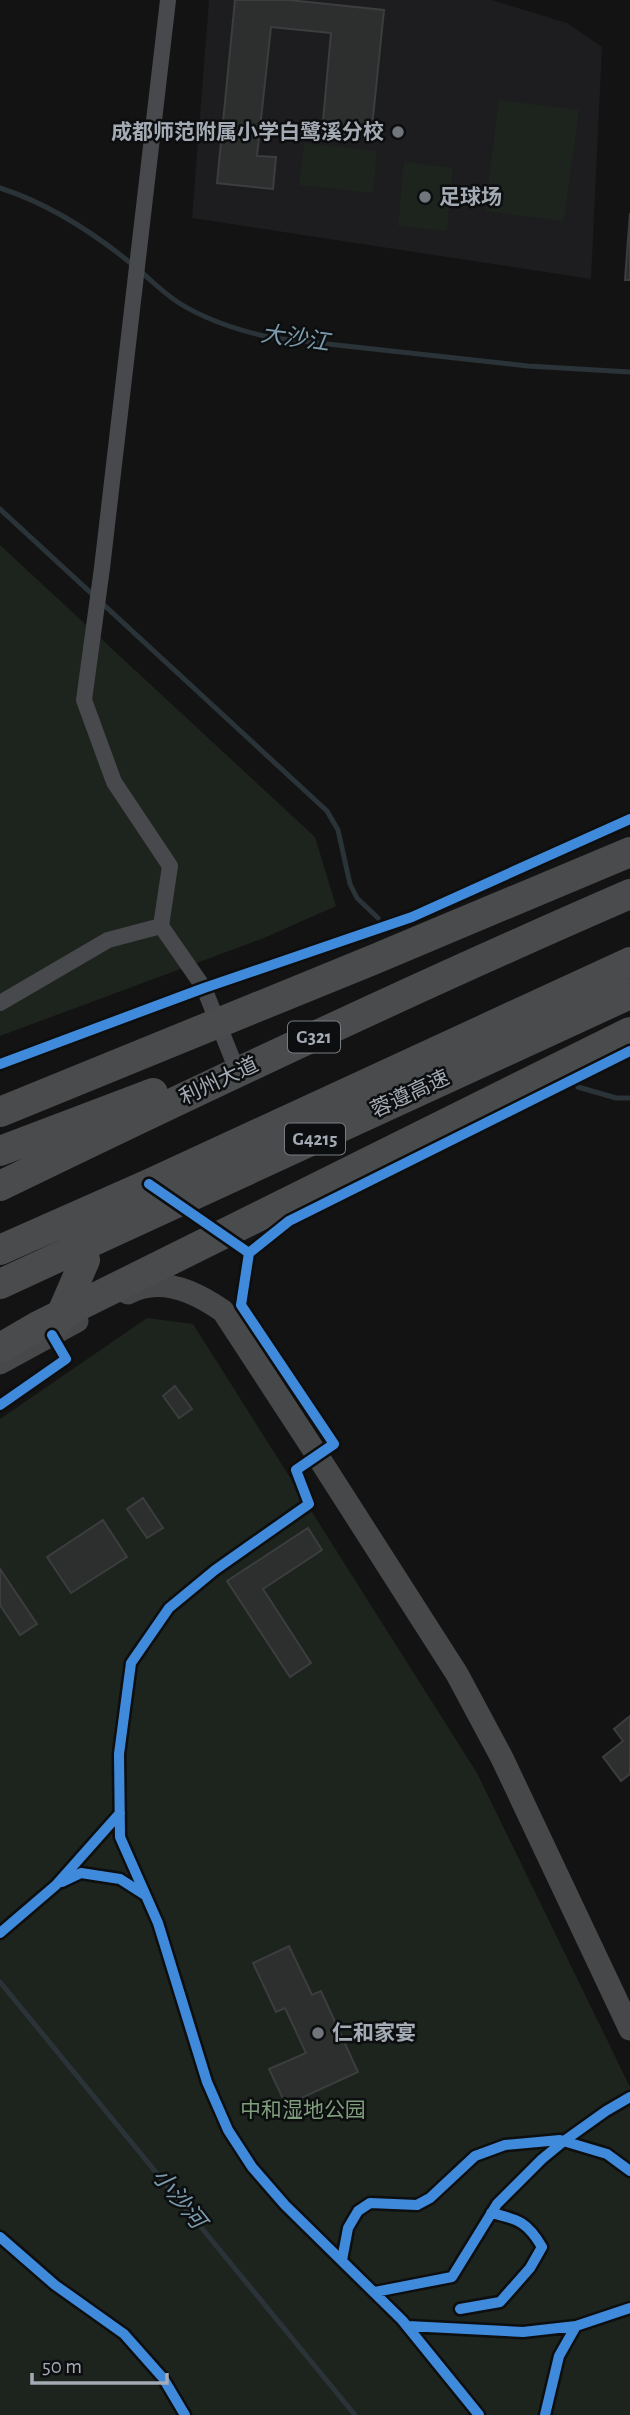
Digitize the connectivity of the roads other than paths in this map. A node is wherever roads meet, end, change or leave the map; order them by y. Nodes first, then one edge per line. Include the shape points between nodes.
1 (168, 0) edge
2 (630, 852) edge
3 (630, 874) edge
4 (630, 894) edge
5 (161, 926) junction
6 (630, 962) edge
7 (630, 994) edge
8 (0, 1003) edge
9 (630, 1032) edge
10 (238, 1073) junction
11 (189, 1095) junction
12 (0, 1112) edge
13 (0, 1142) edge
14 (0, 1151) edge
15 (149, 1184) junction
16 (0, 1186) edge
17 (0, 1250) edge
18 (85, 1260) junction
19 (0, 1284) edge
20 (0, 1304) edge
21 (52, 1335) junction
22 (0, 1348) edge
23 (0, 1363) edge
24 (630, 2029) edge

1 - 5 street via 84,700 114,782 170,866
2 - 12 highway
3 - 14 highway via 174,1085
4 - 10 highway, 利州大道 / G321
5 - 8 street via 108,940
5 - 10 street via 204,988
6 - 15 highway
7 - 19 highway, 蓉遵高速 / G4215
9 - 22 highway
10 - 11 highway, 利州大道 / G321
11 - 13 highway
11 - 16 highway, 利州大道 / G321
15 - 17 highway
15 - 18 highway
18 - 20 highway
18 - 21 highway
21 - 23 main road
21 - 24 main road via 138,1287 156,1283 202,1296 223,1311 457,1674 502,1758

